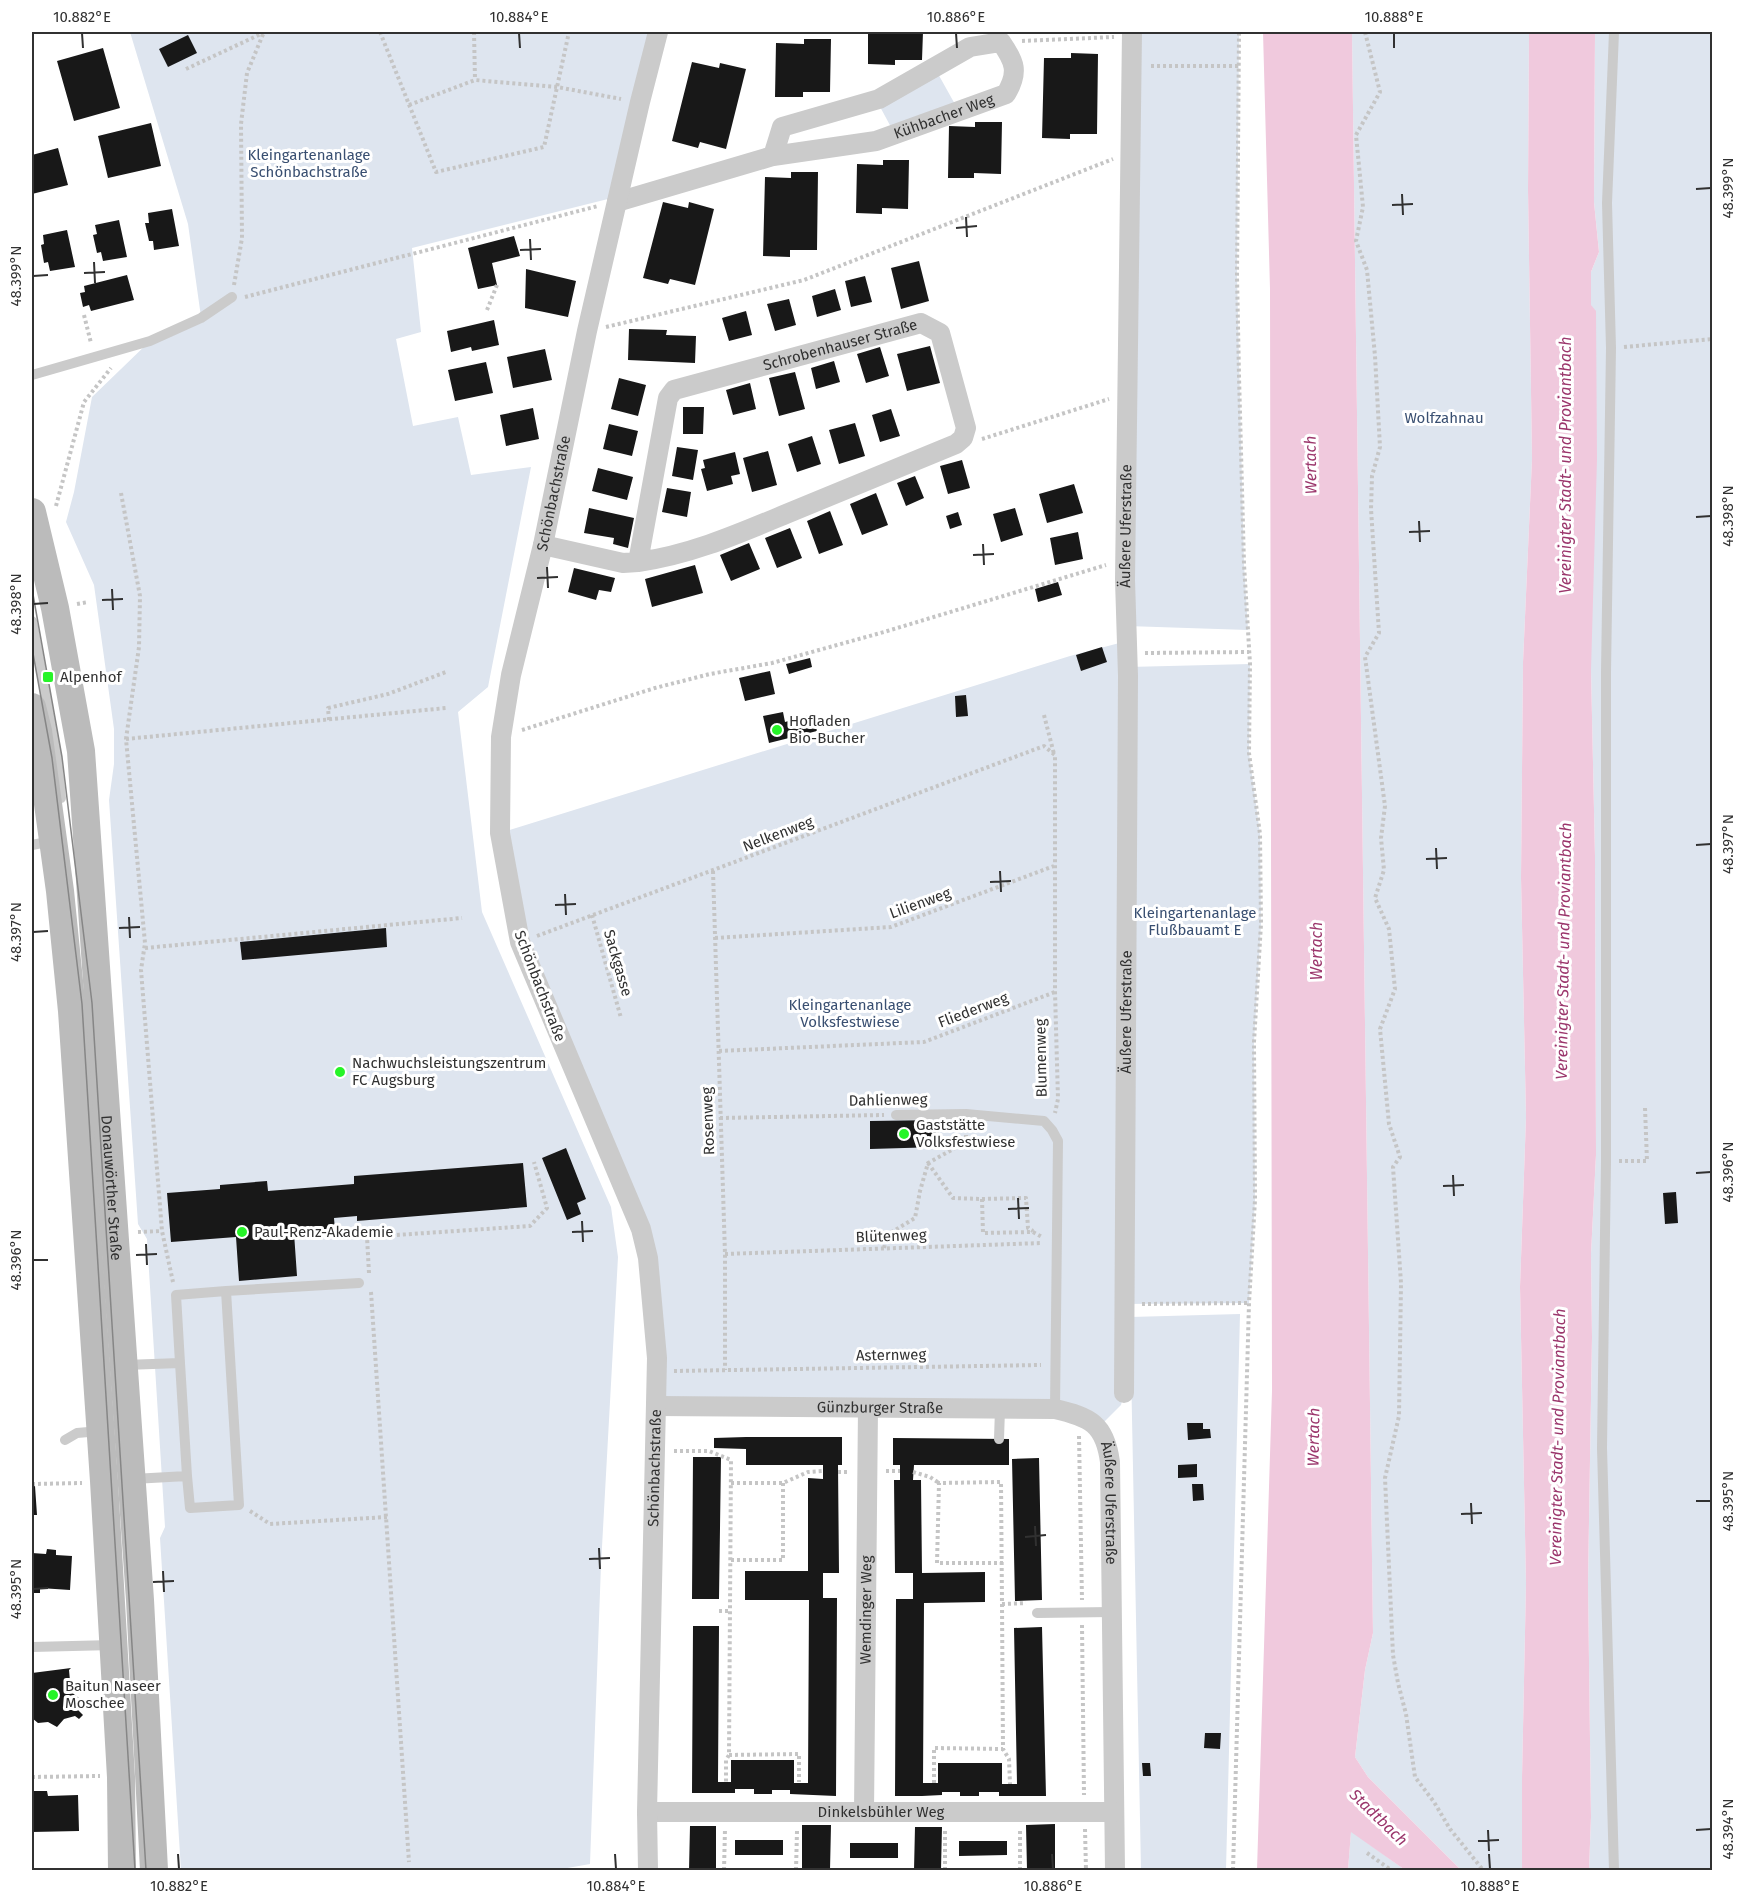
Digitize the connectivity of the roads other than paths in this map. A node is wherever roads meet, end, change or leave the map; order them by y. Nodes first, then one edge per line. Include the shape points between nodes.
1 (658, 32) edge
2 (1614, 32) edge
3 (1132, 34) edge
4 (773, 156) junction
5 (617, 202) junction
6 (232, 297) road end
7 (32, 375) edge
8 (43, 512) edge
9 (543, 545) junction
10 (638, 562) junction
11 (39, 571) edge
12 (32, 621) edge
13 (34, 723) edge
14 (62, 804) dead end
15 (42, 843) edge
16 (896, 1115) road end
17 (359, 1283) dead end
18 (226, 1291) junction
19 (180, 1363) junction
20 (125, 1365) junction
21 (1124, 1393) dead end
22 (656, 1406) junction
23 (868, 1408) junction
24 (1000, 1409) junction
25 (1055, 1409) junction
26 (1098, 1428) joint
27 (100, 1431) junction
28 (999, 1439) dead end
29 (64, 1440) dead end
30 (188, 1476) junction
31 (132, 1479) junction
32 (1111, 1606) junction
33 (1035, 1608) road end
34 (113, 1645) junction
35 (32, 1647) edge
36 (647, 1812) junction
37 (864, 1812) junction
38 (1114, 1812) junction
39 (122, 1870) edge
40 (154, 1870) edge
41 (648, 1870) edge
42 (1115, 1870) edge
43 (1614, 1870) edge

1 - 5 street, Schönbachstraße
2 - 43 lane via 1607,203 1611,348 1602,1448
3 - 21 street, Äußere Uferstraße
4 - 4 street, Kühbacher Weg via 876,141 1006,94 1015,80 1012,58 1001,42 970,47 879,99 782,127
4 - 5 street, Kühbacher Weg
5 - 9 street, Schönbachstraße
6 - 7 lane via 201,318 136,346
8 - 11 main road, Donauwörther Straße
9 - 10 street via 623,563
9 - 22 street, Schönbachstraße via 511,675 501,737 500,833 520,942 641,1228 648,1258 657,1358
10 - 10 street, Schrobenhauser Straße via 668,398 674,390 921,323 940,333 966,428 956,444 740,533 693,550
11 - 20 main road, Donauwörther Straße via 81,751
12 - 14 lane
13 - 15 main road, Donauwörther Straße
15 - 27 main road, Donauwörther Straße via 72,1002
16 - 25 lane, Dahlienweg via 966,1114 1044,1121 1058,1141
17 - 18 lane
18 - 19 lane via 176,1295
18 - 30 lane via 239,1505 190,1508
19 - 20 lane
19 - 30 lane
20 - 31 main road, Donauwörther Straße
22 - 23 street, Günzburger Straße
22 - 36 street, Schönbachstraße
23 - 24 street, Günzburger Straße
23 - 37 street, Wemdinger Weg
24 - 25 street, Günzburger Straße
24 - 28 lane
25 - 26 street, Günzburger Straße via 1092,1420
26 - 32 street, Äußere Uferstraße via 1107,1443 1110,1462
27 - 29 lane via 77,1433
27 - 34 main road, Donauwörther Straße
30 - 31 lane
31 - 40 main road, Donauwörther Straße
32 - 33 lane via 1082,1613
32 - 38 street, Äußere Uferstraße
34 - 35 lane
34 - 39 main road, Donauwörther Straße
36 - 37 street, Dinkelsbühler Weg
36 - 41 street, Schönbachstraße
37 - 38 street, Dinkelsbühler Weg
38 - 42 street, Äußere Uferstraße

